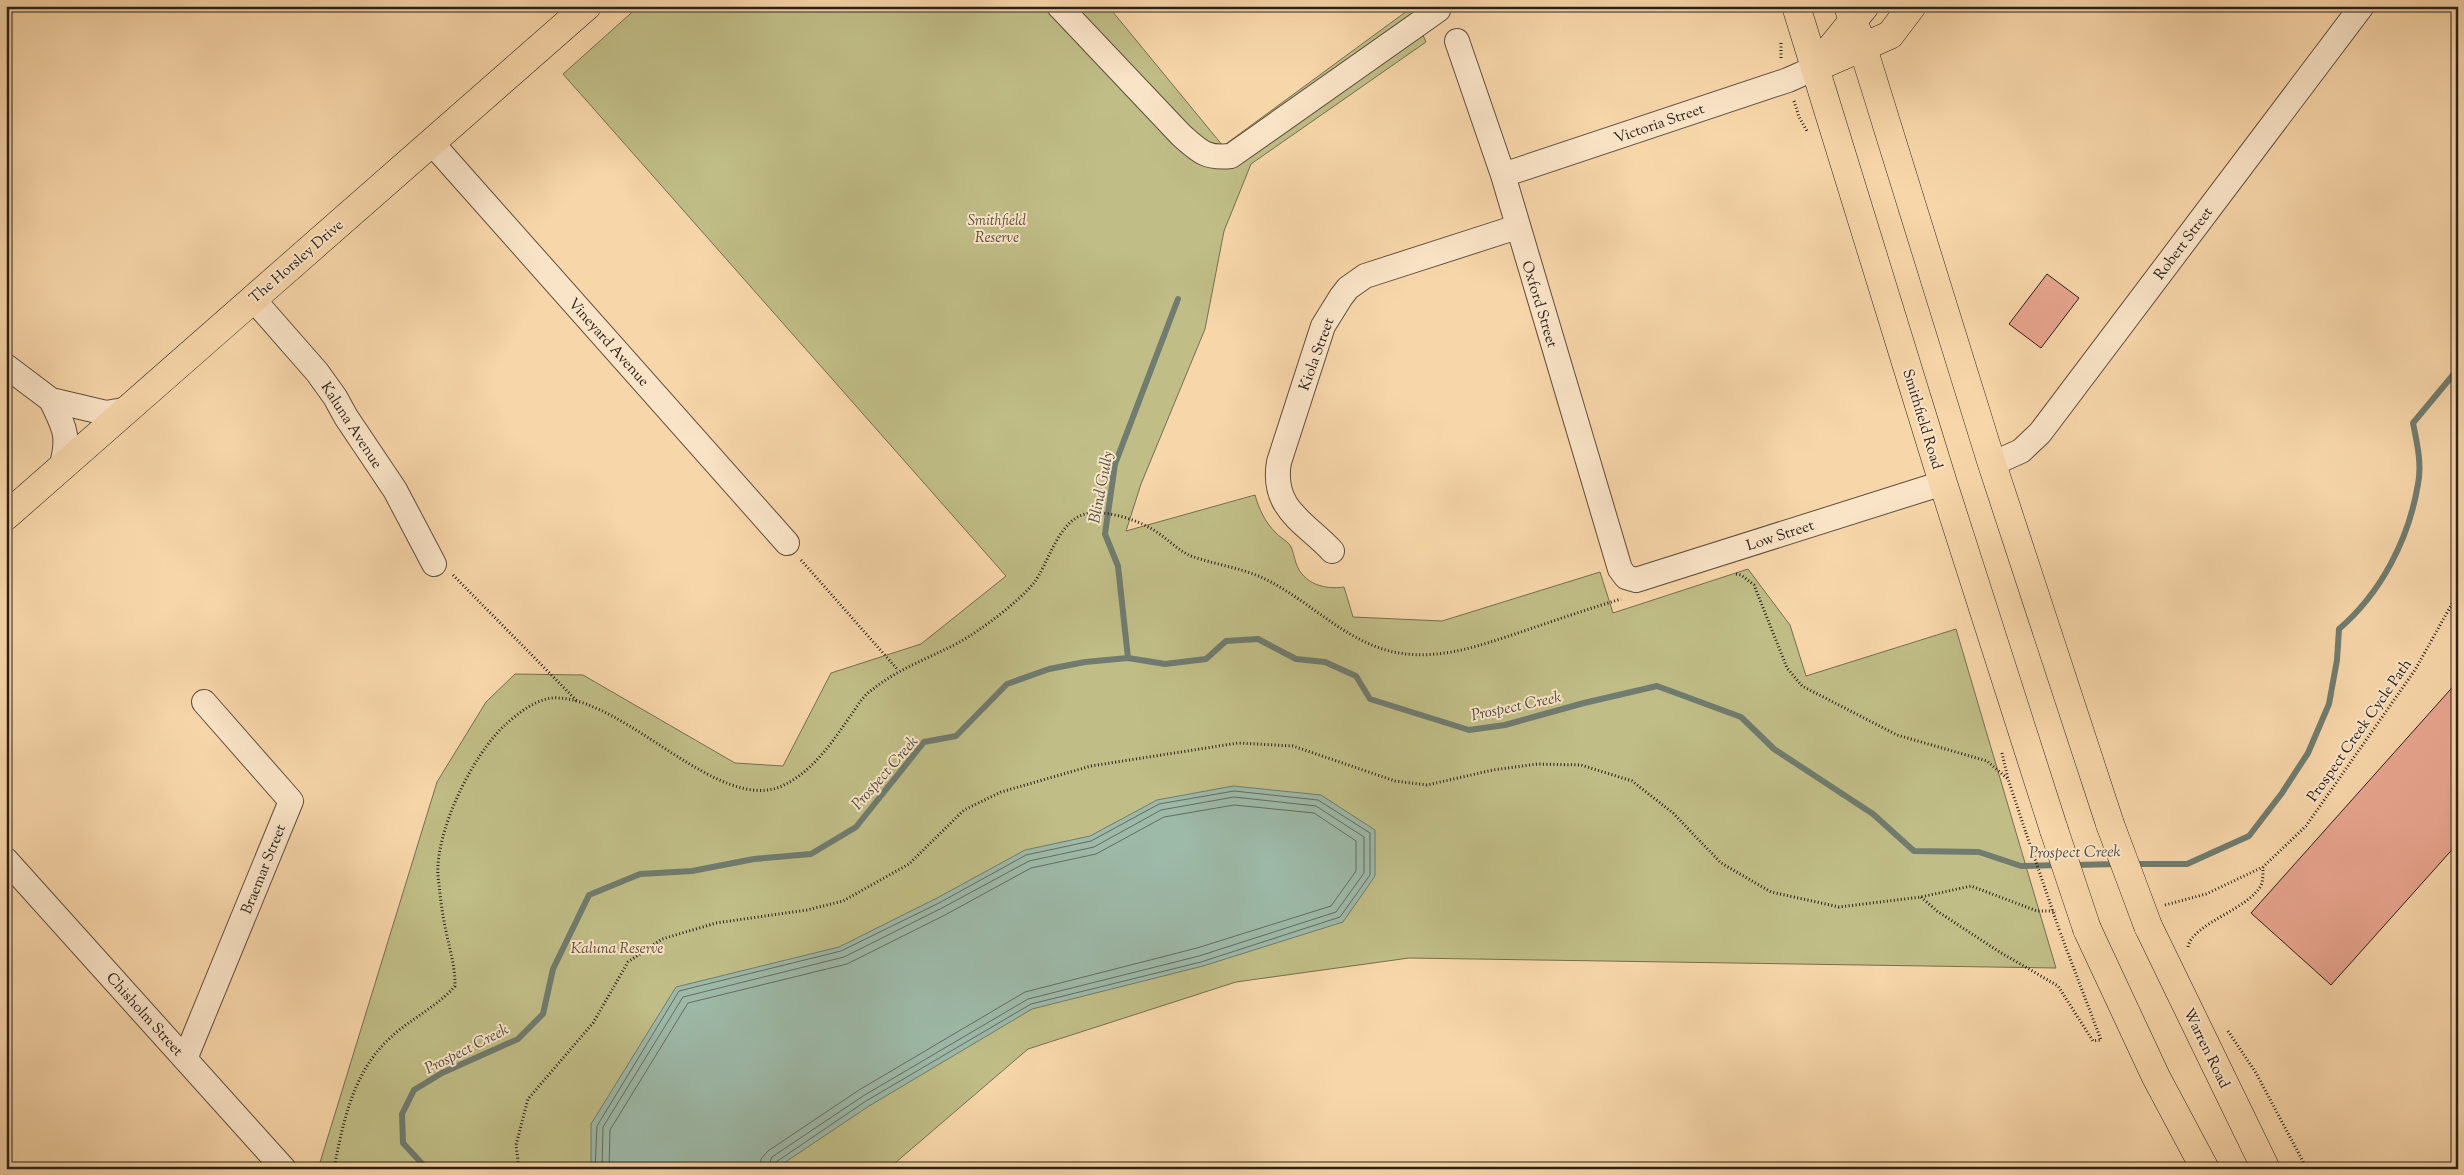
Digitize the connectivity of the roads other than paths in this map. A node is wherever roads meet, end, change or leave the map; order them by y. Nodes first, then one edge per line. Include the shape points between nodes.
1 (587, 6) edge
2 (1059, 6) edge
3 (1796, 6) edge
4 (1912, 6) edge
5 (2362, 6) edge
6 (1438, 8) edge
7 (1855, 11) edge
8 (1457, 41) dead end
9 (1863, 48) junction
10 (1814, 68) junction
11 (431, 142) junction
12 (1503, 175) junction
13 (1517, 227) junction
14 (252, 299) junction
15 (6, 366) edge
16 (51, 400) junction
17 (129, 409) junction
18 (1992, 464) junction
19 (61, 468) junction
20 (1943, 483) junction
21 (6, 516) edge
22 (787, 543) road end
23 (1332, 551) dead end
24 (434, 564) road end
25 (1620, 569) joint
26 (204, 702) dead end
27 (6, 860) edge
28 (185, 1059) junction
29 (284, 1169) edge
30 (2205, 1169) edge
31 (2266, 1169) edge

1 - 11 main road, The Horsley Drive
2 - 6 street via 1181,135 1215,158 1231,156
3 - 10 main road, Smithfield Road
4 - 9 main road, Victoria Street via 1890,35
5 - 18 street, Robert Street via 2040,433 2021,451
7 - 9 main road
7 - 10 main road, Victoria Street
8 - 12 street, Oxford Street
9 - 10 main road, Victoria Street
9 - 18 main road
10 - 12 street, Victoria Street via 1788,80
10 - 20 main road, Smithfield Road
11 - 14 main road, The Horsley Drive
11 - 22 street, Vineyard Avenue
12 - 13 street, Oxford Street
13 - 23 street, Kiola Street via 1366,276 1348,288 1328,317 1282,453 1277,478 1286,508
13 - 25 street, Oxford Street
14 - 17 main road, The Horsley Drive
14 - 24 street, Kaluna Avenue via 335,397 395,490
15 - 16 street
16 - 17 street via 106,413
16 - 19 street via 66,434 67,449
17 - 19 main road, The Horsley Drive
18 - 31 main road, Warren Road, bridge via 2110,824 2148,926
19 - 21 main road, The Horsley Drive
20 - 25 street, Low Street via 1636,580 1626,577
20 - 30 main road, Smithfield Road, bridge via 2088,929 2156,1077
26 - 28 street, Braemar Street via 291,801
27 - 28 street, Chisholm Street
28 - 29 street, Chisholm Street

